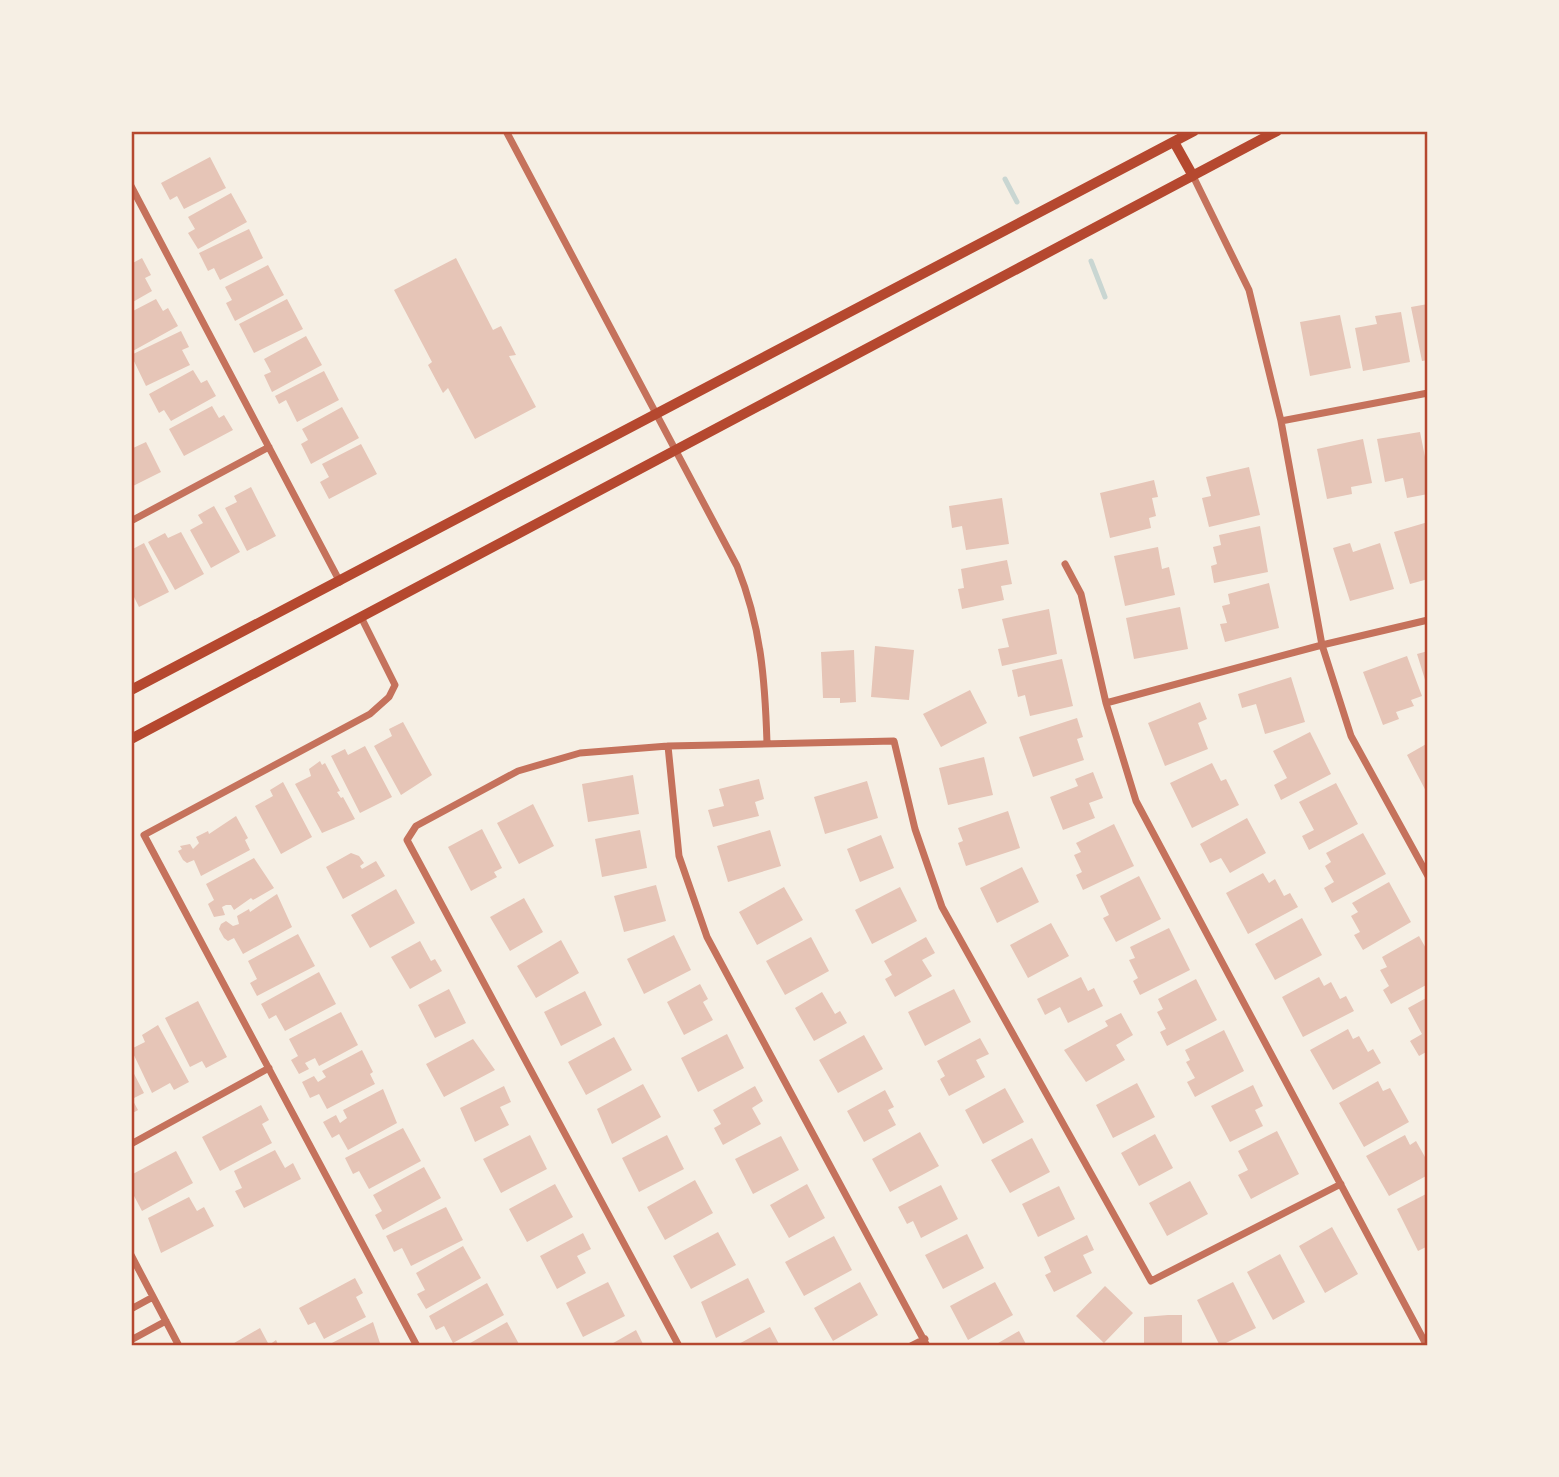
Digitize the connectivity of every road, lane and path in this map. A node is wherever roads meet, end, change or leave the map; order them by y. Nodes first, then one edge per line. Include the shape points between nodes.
1 (506, 131) edge
2 (1194, 131) edge
3 (1277, 131) edge
4 (1174, 142) junction
5 (1193, 176) junction
6 (131, 186) edge
7 (1428, 393) edge
8 (656, 413) junction
9 (1281, 421) junction
10 (269, 447) junction
11 (675, 448) junction
12 (131, 521) edge
13 (1065, 564) dead end
14 (340, 582) junction
15 (361, 617) junction
16 (1428, 620) edge
17 (1322, 645) junction
18 (131, 690) edge
19 (1106, 703) junction
20 (131, 739) edge
21 (767, 743) junction
22 (668, 746) junction
23 (1428, 876) edge
24 (269, 1068) junction
25 (131, 1144) edge
26 (1341, 1184) junction
27 (131, 1255) edge
28 (153, 1297) junction
29 (131, 1309) edge
30 (166, 1321) junction
31 (131, 1340) edge
32 (926, 1343) edge
33 (179, 1346) edge
34 (417, 1346) edge
35 (680, 1346) edge
36 (911, 1346) edge
37 (1427, 1346) edge

1 - 8 street
2 - 4 main road
3 - 5 main road
4 - 5 main road
4 - 8 main road
5 - 9 street via 1249,290
5 - 11 main road
6 - 10 street
7 - 9 street
8 - 11 street
8 - 14 main road
9 - 17 street
10 - 12 street
10 - 14 street
11 - 15 main road
11 - 21 street via 747,589 765,672
13 - 19 street via 1081,594
14 - 18 main road
15 - 20 main road
15 - 24 street via 395,685 389,697 370,713 144,835
16 - 17 street
17 - 19 street
17 - 23 street via 1351,736
19 - 26 street via 1136,801
21 - 22 street
21 - 26 street via 894,741 915,829 942,907 1151,1281
22 - 32 street via 679,856 707,937
22 - 35 street via 580,753 518,771 416,826 407,841
24 - 25 street
24 - 34 street
26 - 37 street
27 - 28 street
28 - 29 street
28 - 30 street
30 - 31 street
30 - 33 street
32 - 36 street

